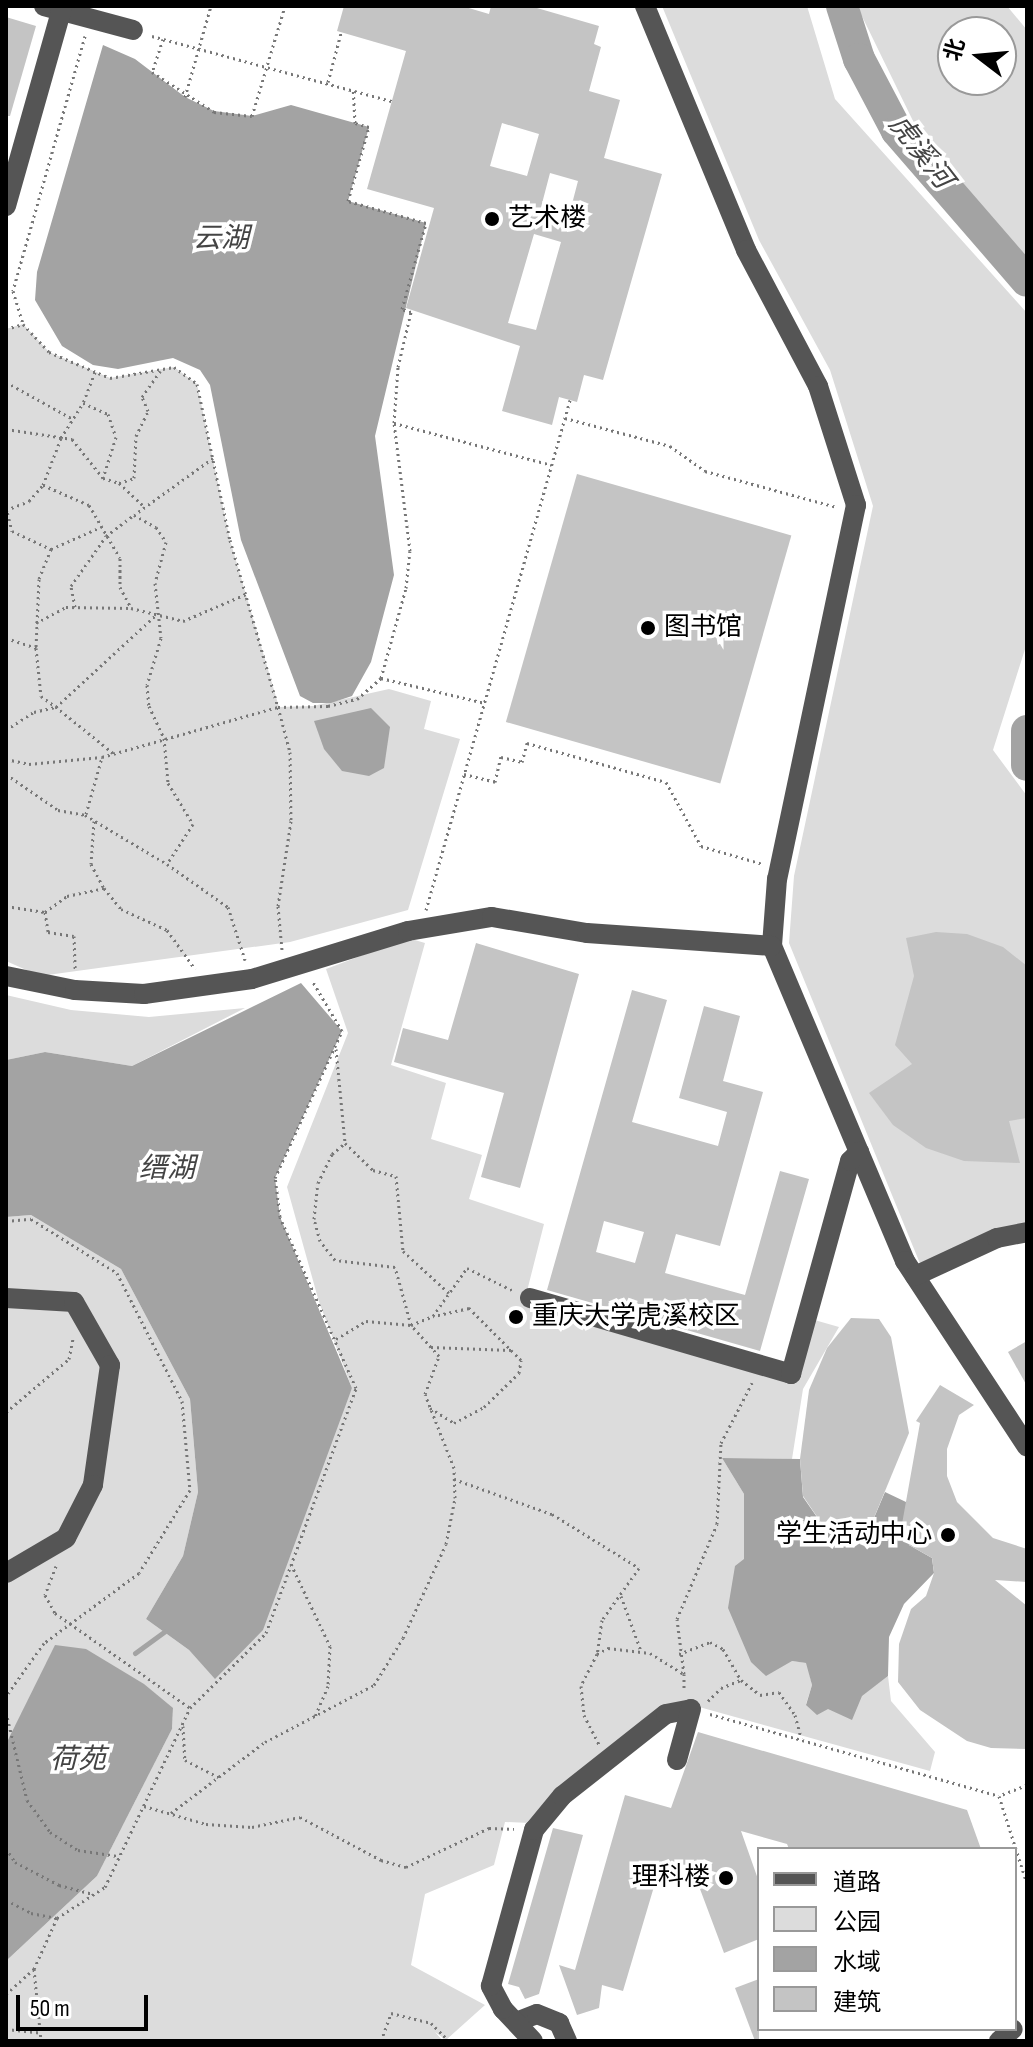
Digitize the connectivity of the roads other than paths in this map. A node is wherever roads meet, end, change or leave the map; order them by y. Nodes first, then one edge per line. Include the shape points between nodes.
1 (645, 6) edge
2 (53, 8) edge
3 (133, 30) road end
4 (6, 206) edge
5 (772, 946) junction
6 (6, 976) edge
7 (859, 1152) junction
8 (1027, 1232) edge
9 (915, 1276) junction
10 (6, 1298) edge
11 (530, 1298) road end
12 (1027, 1447) edge
13 (6, 1573) edge
14 (677, 1760) dead end
15 (516, 2022) junction
16 (533, 2041) edge
17 (567, 2041) edge

1 - 5 lane via 746,250 818,386 854,512 779,869
2 - 3 lane
2 - 4 lane
5 - 6 lane via 587,933 492,917 421,929 252,979 144,994 75,990
5 - 7 lane
7 - 9 lane
7 - 11 lane via 850,1161 791,1374
8 - 9 lane via 997,1238
9 - 12 lane
10 - 13 lane via 74,1302 110,1365 93,1485 66,1538
14 - 15 lane via 691,1709 666,1714 562,1796 534,1830 491,1986
15 - 16 lane
15 - 17 lane via 537,2014 559,2023

